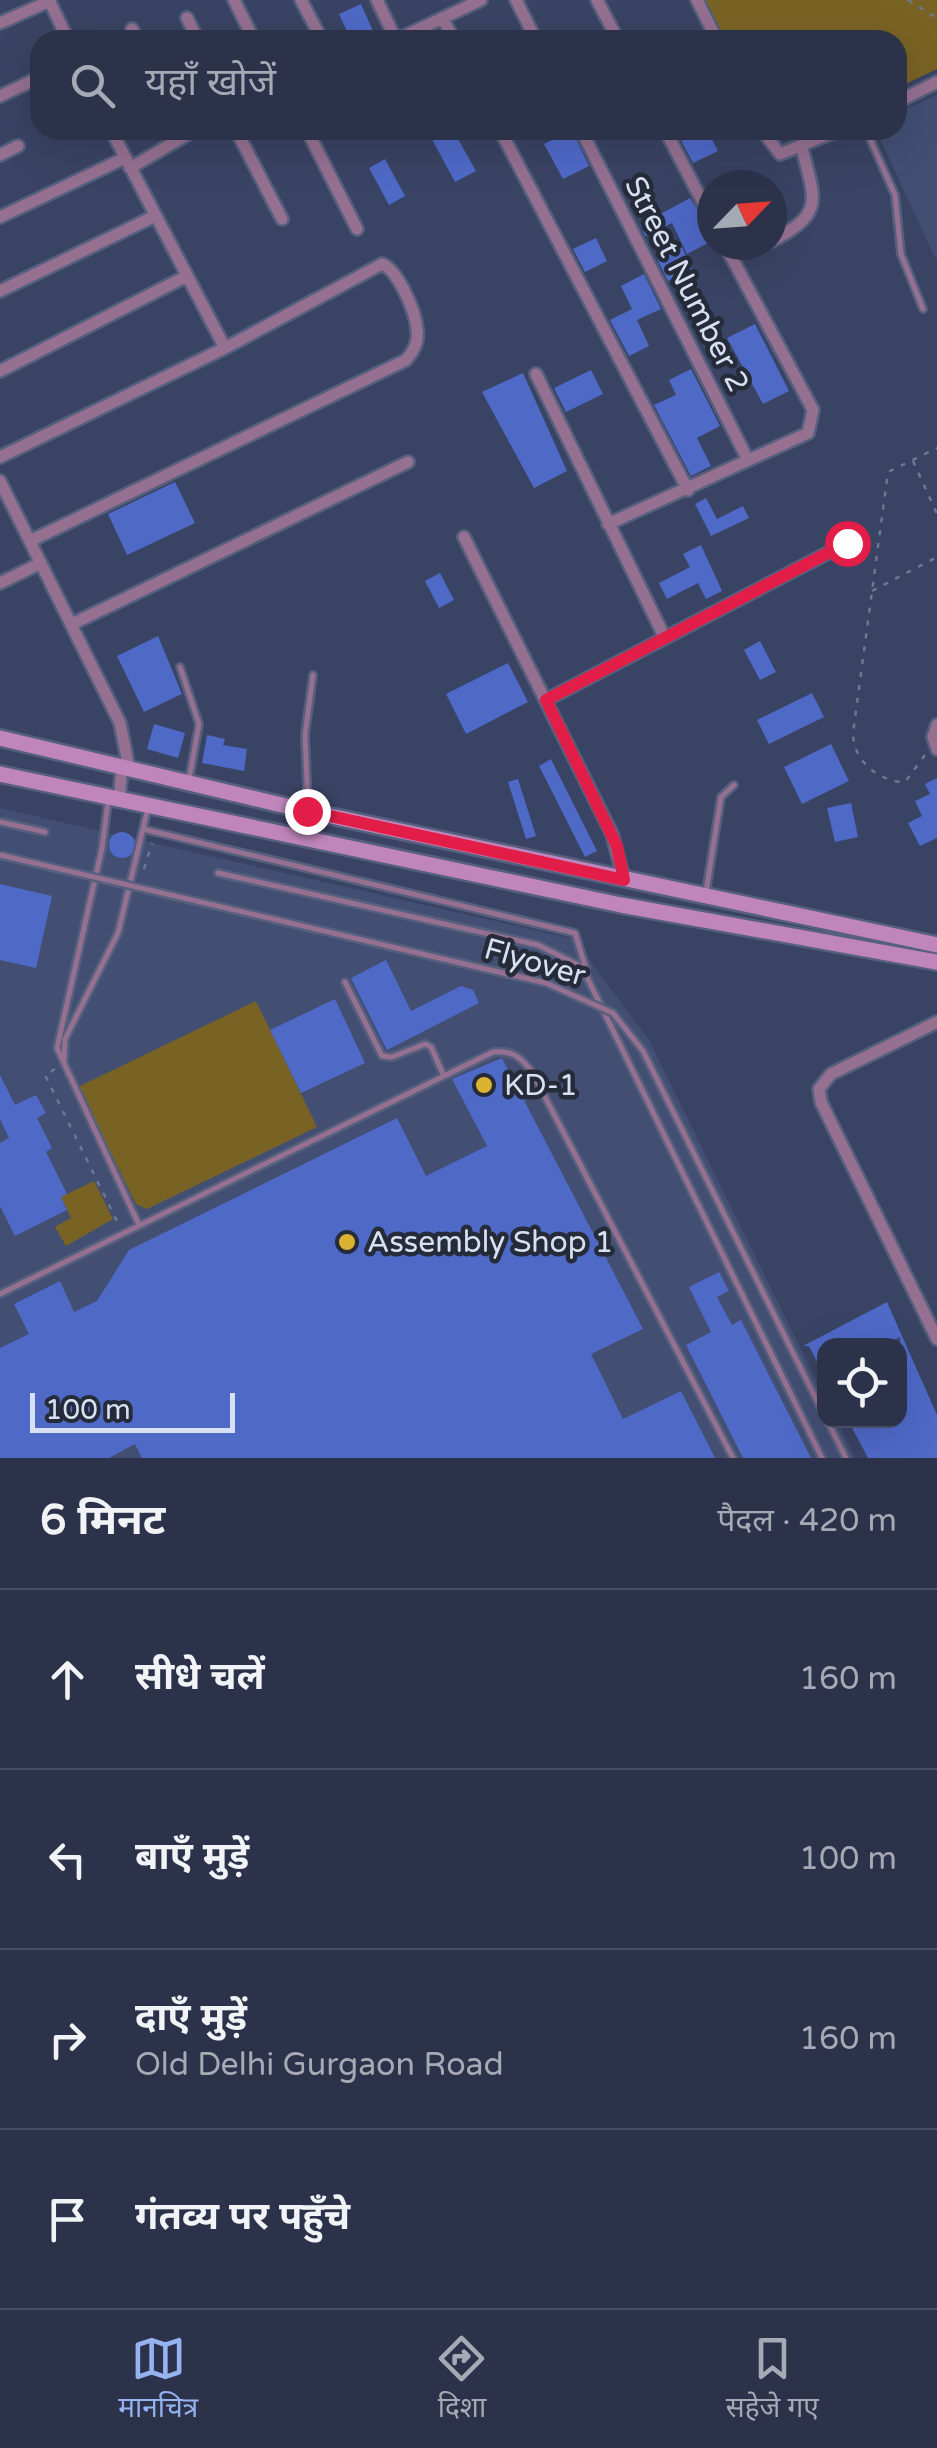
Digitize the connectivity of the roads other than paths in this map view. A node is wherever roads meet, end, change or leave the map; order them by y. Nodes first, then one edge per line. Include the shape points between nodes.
1 (234, 0) edge
2 (300, 0) edge
3 (377, 0) edge
4 (481, 0) edge
5 (516, 0) edge
6 (597, 0) edge
7 (697, 0) edge
8 (49, 1) edge
9 (187, 18) dead end
10 (442, 19) junction
11 (0, 23) edge
12 (63, 30) edge
13 (193, 30) edge
14 (249, 30) edge
15 (316, 30) edge
16 (391, 30) edge
17 (418, 30) edge
18 (448, 30) edge
19 (531, 30) edge
20 (613, 30) edge
21 (712, 30) edge
22 (30, 82) edge
23 (937, 82) edge
24 (0, 96) edge
25 (907, 97) edge
26 (117, 140) edge
27 (171, 140) edge
28 (241, 140) edge
29 (312, 140) edge
30 (505, 140) edge
31 (586, 140) edge
32 (670, 140) edge
33 (770, 140) edge
34 (818, 140) edge
35 (870, 140) edge
36 (18, 146) dead end
37 (802, 148) junction
38 (0, 155) edge
39 (128, 163) junction
40 (697, 191) edge
41 (155, 216) junction
42 (0, 217) edge
43 (282, 220) dead end
44 (358, 229) dead end
45 (787, 233) edge
46 (733, 260) edge
47 (187, 276) junction
48 (0, 291) edge
49 (923, 309) dead end
50 (225, 348) junction
51 (0, 371) edge
52 (536, 374) dead end
53 (0, 456) edge
54 (748, 460) junction
55 (408, 462) dead end
56 (0, 481) edge
57 (688, 490) junction
58 (5, 502) edge
59 (608, 524) junction
60 (464, 537) dead end
61 (30, 541) junction
62 (847, 543) dead end
63 (41, 563) junction
64 (0, 584) edge
65 (72, 624) junction
66 (665, 638) junction
67 (180, 667) dead end
68 (312, 675) dead end
69 (546, 700) junction
70 (0, 738) edge
71 (122, 766) junction
72 (0, 774) edge
73 (188, 783) junction
74 (734, 785) dead end
75 (114, 800) junction
76 (148, 808) junction
77 (307, 811) junction
78 (0, 822) edge
79 (143, 829) junction
80 (45, 832) dead end
81 (0, 855) edge
82 (218, 873) dead end
83 (624, 880) junction
84 (670, 888) junction
85 (706, 895) junction
86 (666, 913) junction
87 (937, 945) edge
88 (937, 962) edge
89 (587, 972) junction
90 (345, 982) dead end
91 (937, 1022) edge
92 (64, 1063) junction
93 (444, 1074) junction
94 (139, 1225) junction
95 (0, 1294) edge
96 (937, 1338) edge
97 (817, 1400) edge
98 (831, 1428) edge
99 (733, 1458) edge
100 (822, 1458) edge
101 (846, 1458) edge

1 - 14 street
2 - 15 street
3 - 16 street
4 - 10 street
5 - 19 street
6 - 20 street
7 - 21 street
8 - 11 street
8 - 12 street
9 - 13 street
10 - 17 street
10 - 18 street
22 - 24 street
23 - 25 street
26 - 39 street
27 - 39 street
28 - 43 street
29 - 44 street
30 - 57 street
31 - 54 street, Street Number 2
32 - 40 street
33 - 37 street via 780,154
34 - 37 street
35 - 49 lane via 894,196 901,254
36 - 38 street
37 - 45 street via 814,203 804,223
39 - 41 street
39 - 42 street
41 - 47 street
41 - 48 street
46 - 54 street via 813,410 808,433
47 - 50 street
47 - 51 street
50 - 53 street
50 - 61 street via 382,264 393,271 418,332 406,360
52 - 59 street
54 - 57 street
55 - 65 street
56 - 58 street
57 - 59 street
58 - 61 street
59 - 66 street
60 - 69 street
61 - 63 street
62 - 66 street
63 - 64 street
63 - 65 street
65 - 71 street
66 - 69 street
67 - 73 lane via 199,724
68 - 77 lane
69 - 83 street via 617,846
70 - 71 main road
71 - 73 main road
71 - 75 street
72 - 75 main road
73 - 77 main road
74 - 85 lane via 718,808
75 - 76 main road
75 - 92 lane via 58,1032
76 - 79 lane
76 - 86 main road
77 - 83 main road
78 - 80 lane
79 - 89 lane via 576,933
79 - 92 lane via 118,933 70,1027
81 - 97 lane, Flyover, bridge via 546,983 612,1013 642,1051
82 - 89 lane via 538,945 569,956
83 - 84 main road
84 - 85 main road
84 - 86 main road
85 - 87 main road
86 - 88 main road
89 - 100 lane
90 - 93 lane via 382,1056 425,1044
91 - 96 street via 831,1074 819,1089
92 - 94 lane
93 - 94 lane
93 - 99 lane via 493,1052 523,1060
94 - 95 lane
98 - 101 lane, Flyover

